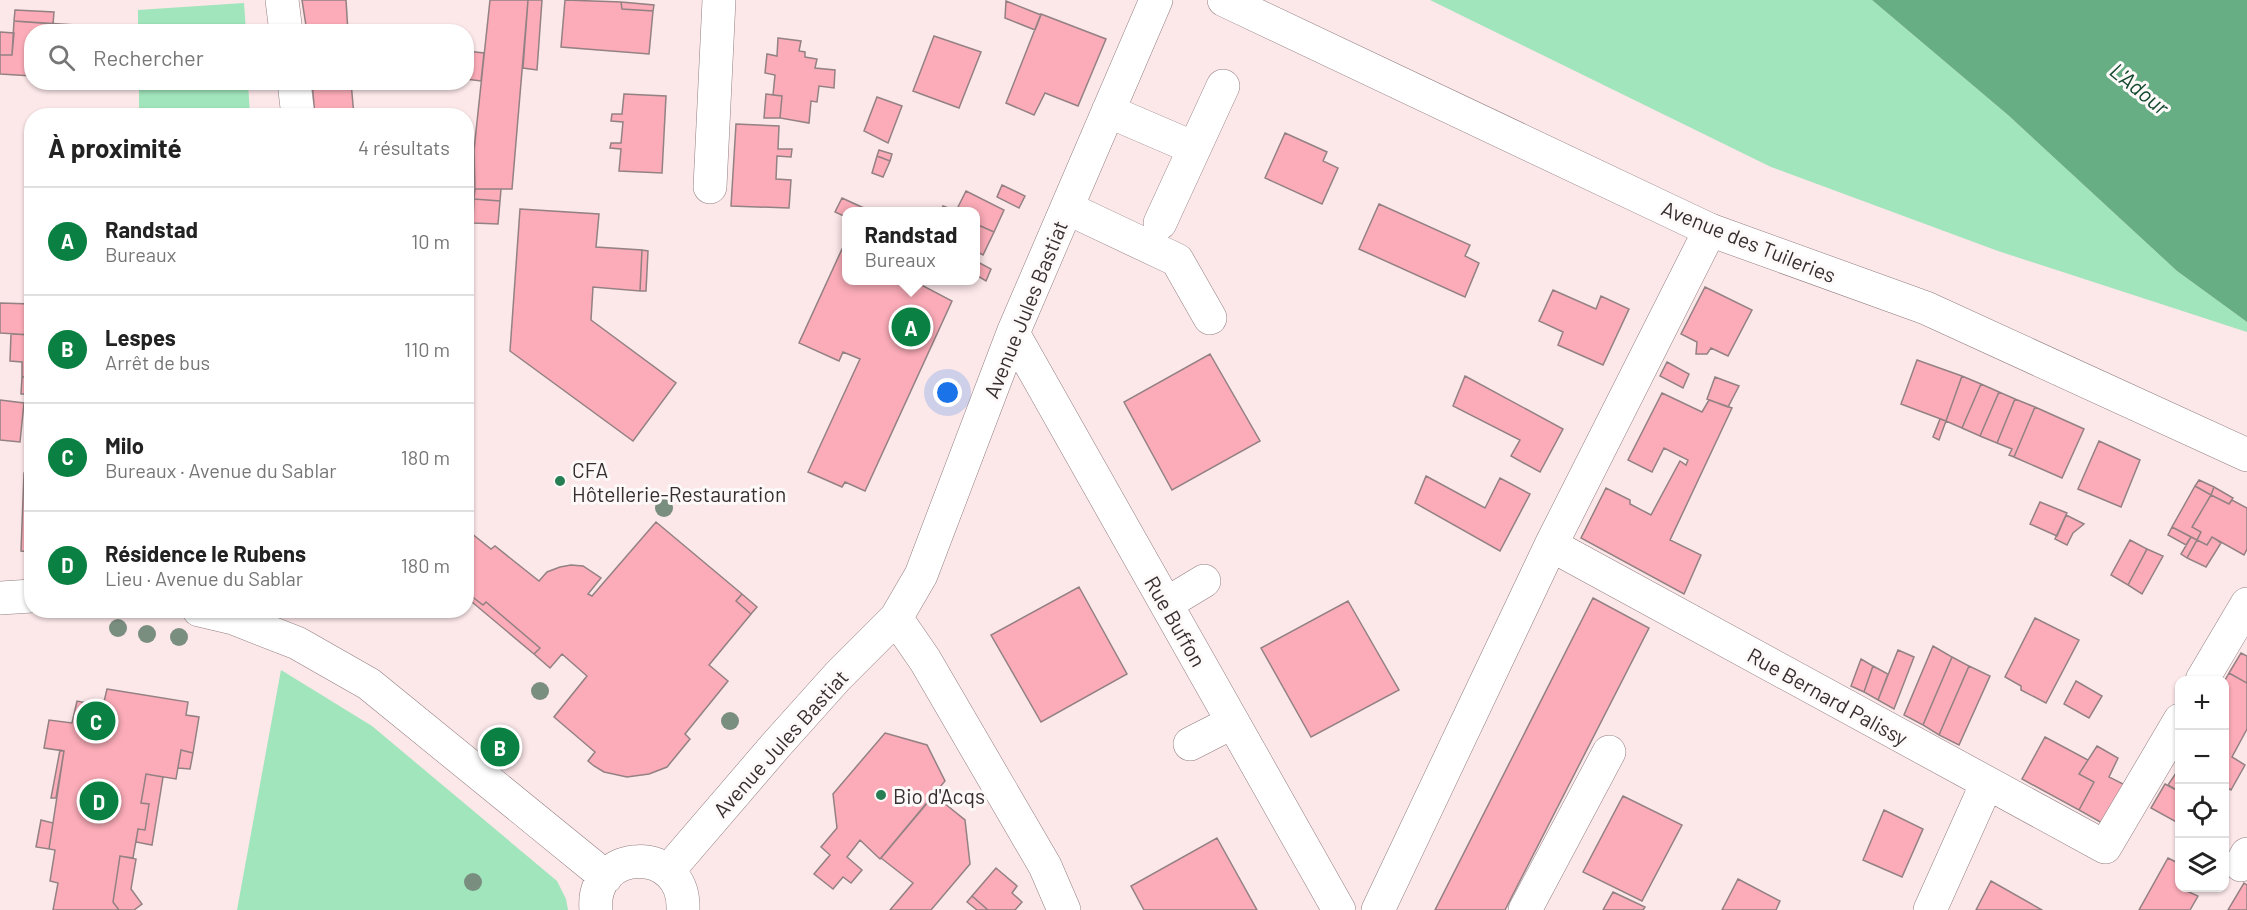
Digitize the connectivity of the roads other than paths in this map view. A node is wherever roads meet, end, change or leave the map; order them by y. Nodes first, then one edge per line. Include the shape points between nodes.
1 (282, 0) edge
2 (719, 0) edge
3 (1156, 0) edge
4 (1224, 0) edge
5 (285, 24) edge
6 (1223, 86) dead end
7 (295, 90) edge
8 (297, 108) edge
9 (1108, 111) junction
10 (1194, 148) junction
11 (710, 187) dead end
12 (1066, 208) junction
13 (1160, 223) dead end
14 (1710, 230) junction
15 (1210, 318) dead end
16 (1013, 333) junction
17 (2247, 455) edge
18 (1551, 545) junction
19 (1204, 581) dead end
20 (24, 596) edge
21 (0, 598) edge
22 (1166, 604) junction
23 (2247, 604) edge
24 (233, 618) edge
25 (896, 618) junction
26 (2205, 676) edge
27 (1233, 723) junction
28 (2175, 729) edge
29 (1190, 744) dead end
30 (1609, 752) dead end
31 (1987, 783) junction
32 (668, 871) junction
33 (606, 877) junction
34 (596, 910) edge
35 (683, 910) edge
36 (1064, 910) edge
37 (1339, 910) edge
38 (1378, 910) edge
39 (1526, 910) edge
40 (1930, 910) edge

1 - 5 street
2 - 11 street
3 - 9 street, Avenue Jules Bastiat
4 - 14 street, Avenue des Tuileries
6 - 10 street
7 - 8 street
9 - 10 street
9 - 12 street, Avenue Jules Bastiat
10 - 13 street
12 - 15 street via 1177,260
12 - 16 street, Avenue Jules Bastiat
14 - 17 street, Avenue des Tuileries via 1926,308
14 - 18 street
16 - 22 street, Rue Buffon
16 - 25 street, Avenue Jules Bastiat via 921,575
18 - 31 street, Rue Bernard Palissy
18 - 38 street
19 - 22 street
20 - 21 street
22 - 27 street, Rue Buffon
23 - 26 street
24 - 33 street via 297,643 369,684
25 - 32 street, Avenue Jules Bastiat via 800,718
25 - 36 street via 925,660 1045,866
27 - 29 street
27 - 37 street, Rue Buffon
28 - 31 street, Rue Bernard Palissy via 2105,848
30 - 39 street
31 - 40 street
32 - 33 street via 649,862 629,862
32 - 35 street via 682,891
33 - 34 street via 597,894

